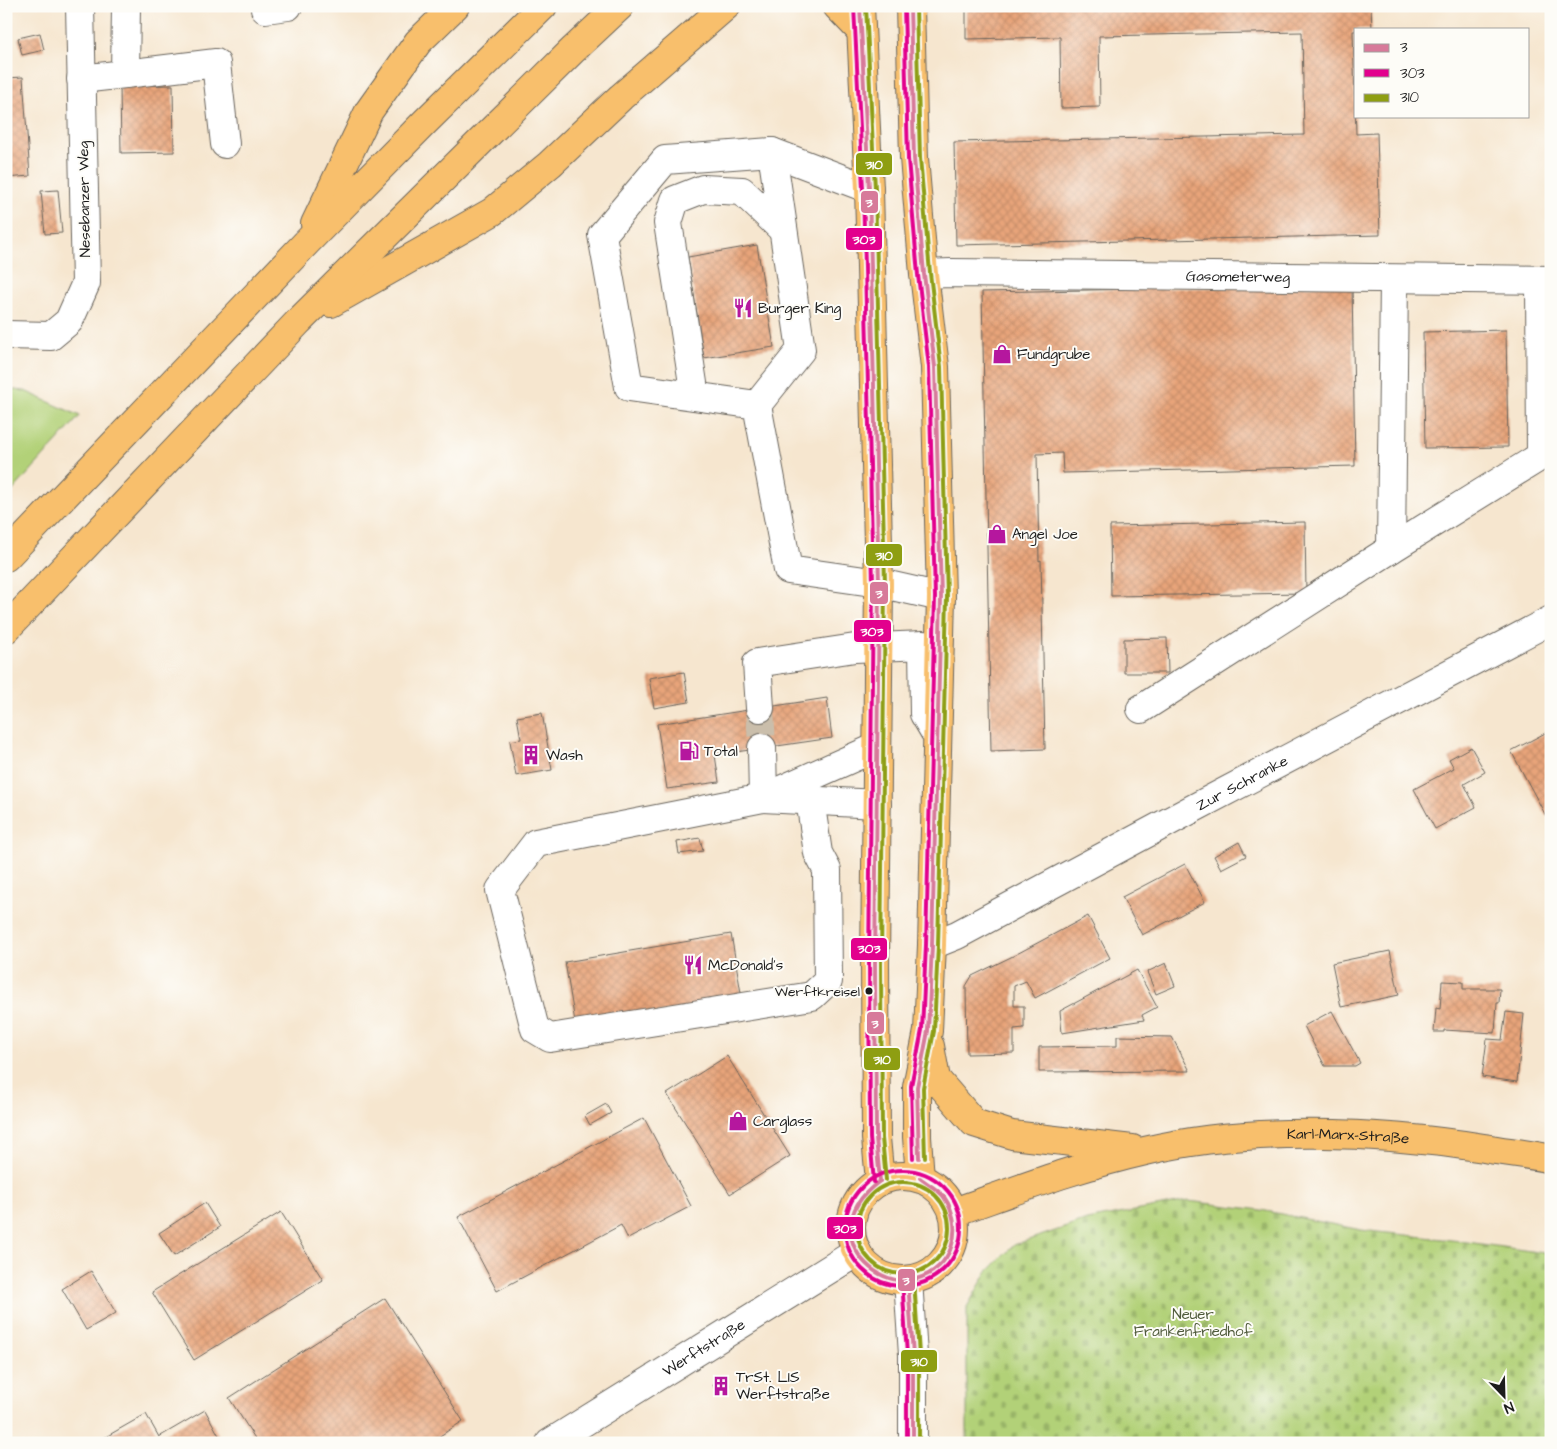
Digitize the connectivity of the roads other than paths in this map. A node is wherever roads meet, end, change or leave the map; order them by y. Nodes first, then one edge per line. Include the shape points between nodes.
1 (80, 6) edge
2 (126, 6) edge
3 (265, 6) edge
4 (288, 6) edge
5 (455, 6) edge
6 (543, 6) edge
7 (620, 6) edge
8 (726, 6) edge
9 (837, 6) edge
10 (910, 6) edge
11 (861, 19) edge
12 (125, 74) junction
13 (81, 79) junction
14 (225, 144) dead end
15 (772, 152) junction
16 (869, 189) junction
17 (784, 230) junction
18 (307, 242) junction
19 (924, 274) junction
20 (1394, 279) junction
21 (1545, 280) edge
22 (299, 322) junction
23 (6, 335) edge
24 (695, 396) junction
25 (757, 405) junction
26 (1391, 549) junction
27 (6, 557) edge
28 (879, 583) junction
29 (941, 597) junction
30 (1551, 620) edge
31 (6, 629) edge
32 (878, 647) junction
33 (760, 708) tunnel mouth
34 (1141, 709) dead end
35 (938, 736) junction
36 (877, 747) junction
37 (762, 748) tunnel mouth
38 (763, 798) junction
39 (810, 800) junction
40 (877, 804) junction
41 (932, 945) junction
42 (928, 1031) junction
43 (1146, 1150) junction
44 (1551, 1159) edge
45 (920, 1178) junction
46 (880, 1182) junction
47 (954, 1212) junction
48 (857, 1252) junction
49 (908, 1280) junction
50 (550, 1443) edge
51 (913, 1443) edge

1 - 13 street, Nesebanzer Weg
2 - 12 street
3 - 4 street
5 - 18 main road via 418,42 369,111
6 - 18 main road
7 - 22 main road
8 - 22 main road via 492,212
9 - 11 main road
10 - 19 main road via 914,158
11 - 16 main road
12 - 13 street
12 - 14 street via 216,63
13 - 23 street, Nesebanzer Weg via 86,283 69,321 51,336
15 - 16 street
15 - 17 street
15 - 24 street via 665,160 602,235 629,387
16 - 28 main road
17 - 24 street via 742,191 703,189 675,200 668,223
17 - 25 street via 801,350
18 - 27 main road
19 - 20 street, Gasometerweg
19 - 29 main road via 935,367
20 - 21 street, Gasometerweg
20 - 26 street
21 - 26 street via 1541,456
22 - 31 main road
24 - 25 street
25 - 28 street via 788,570
26 - 34 street
28 - 29 street
28 - 32 main road
29 - 35 main road
30 - 41 street, Zur Schranke via 958,935
32 - 33 street via 757,663
32 - 35 street via 923,645 924,714
32 - 36 main road
35 - 41 main road
36 - 38 street
36 - 40 main road
37 - 38 street
38 - 39 street
38 - 39 street via 536,843 500,890 535,1029 550,1038 812,996 828,981 828,888 827,870 818,853
39 - 40 street
40 - 46 main road via 876,1138
41 - 42 main road
42 - 43 main road, Karl-Marx-Straße via 936,1079 974,1123 1012,1135
42 - 45 main road via 917,1087
43 - 44 main road, Karl-Marx-Straße via 1236,1138 1302,1134 1441,1142
43 - 47 main road, Karl-Marx-Straße via 1070,1171
45 - 46 main road via 893,1177
45 - 47 main road via 946,1197
46 - 48 main road via 864,1194 854,1212 851,1232
47 - 49 main road via 954,1243 948,1257 937,1269 923,1277
48 - 49 main road via 878,1274
48 - 50 street, Werftstraße
49 - 51 street via 913,1355

